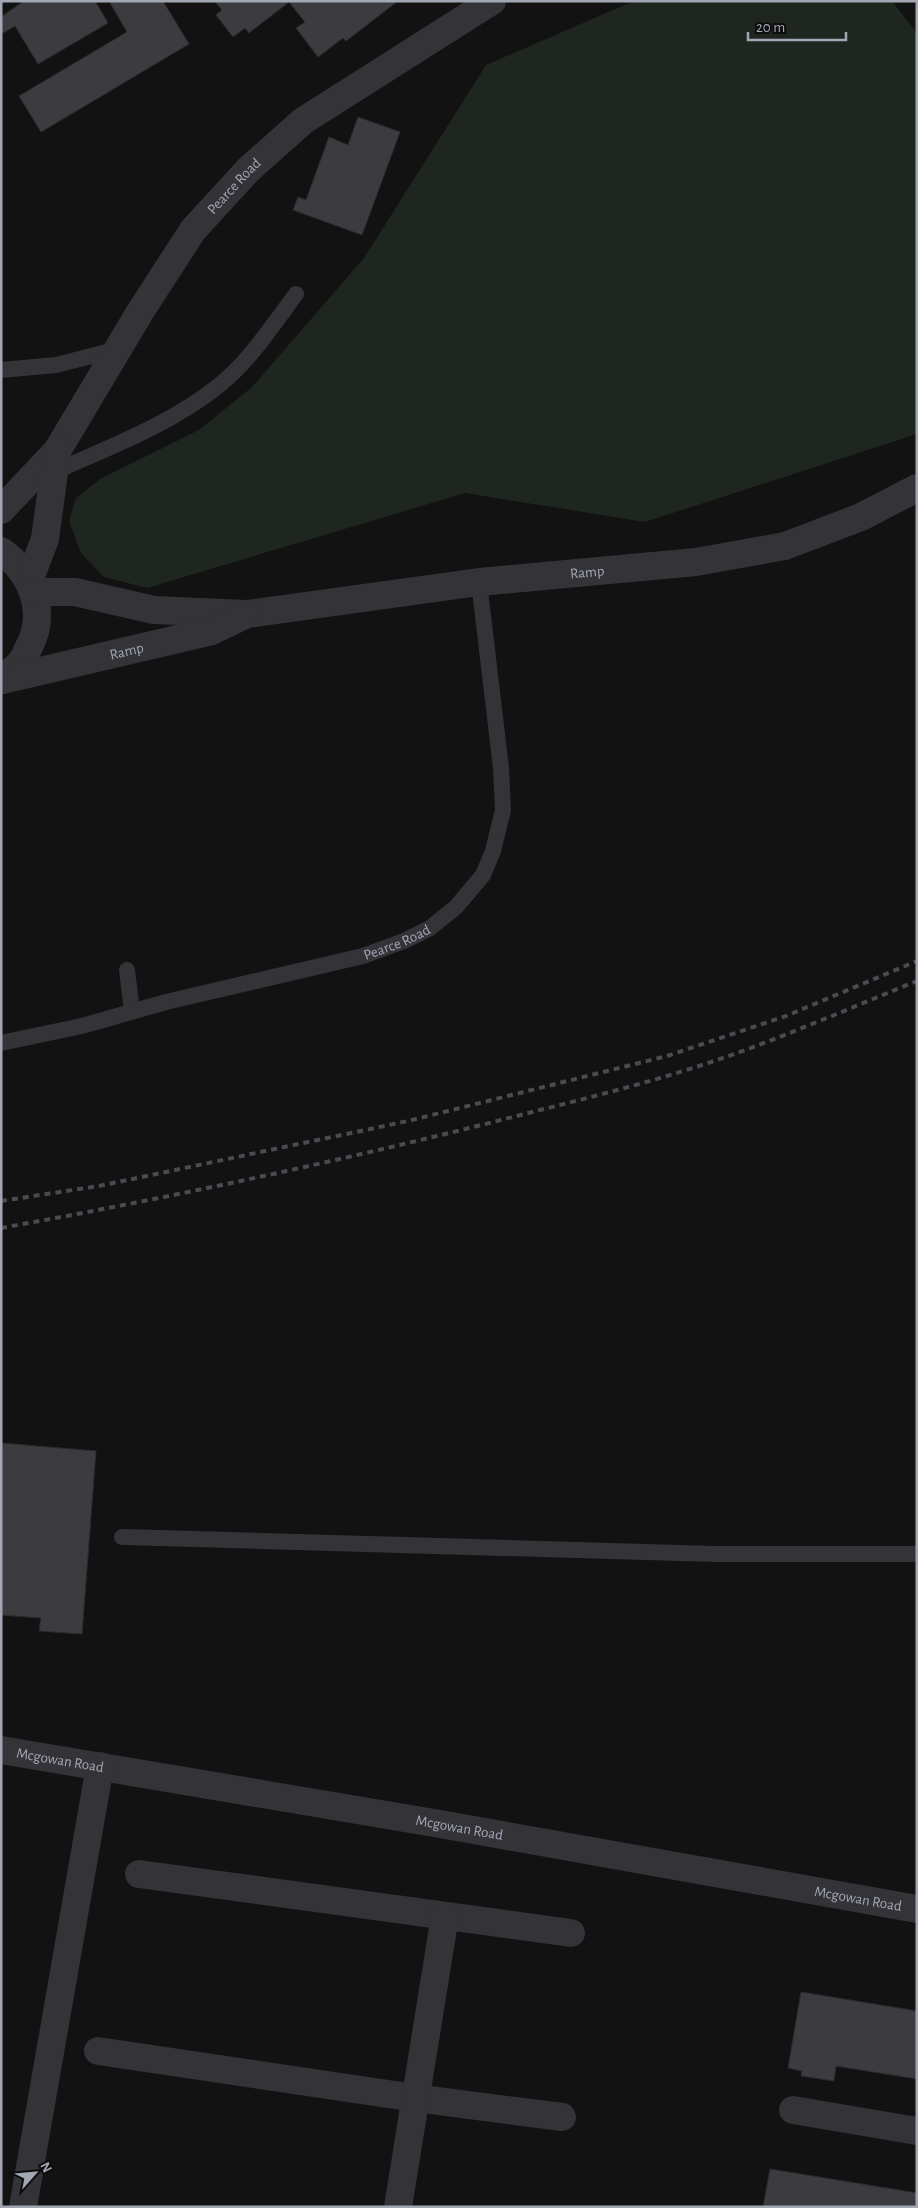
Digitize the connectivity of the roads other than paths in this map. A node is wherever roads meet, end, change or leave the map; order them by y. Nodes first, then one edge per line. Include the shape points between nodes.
1 (492, 1) edge
2 (296, 294) dead end
3 (118, 349) junction
4 (1, 370) edge
5 (56, 461) junction
6 (917, 488) edge
7 (1, 510) edge
8 (1, 551) edge
9 (479, 582) junction
10 (31, 586) junction
11 (247, 614) junction
12 (1, 680) edge
13 (127, 970) dead end
14 (132, 1011) junction
15 (1, 1043) edge
16 (122, 1538) dead end
17 (917, 1554) edge
18 (1, 1750) edge
19 (100, 1766) junction
20 (139, 1874) dead end
21 (917, 1909) edge
22 (445, 1916) junction
23 (571, 1933) dead end
24 (98, 2050) dead end
25 (415, 2098) junction
26 (793, 2110) dead end
27 (562, 2117) dead end
28 (917, 2132) edge
29 (23, 2207) edge
30 (398, 2207) edge

1 - 3 street, Pearce Road via 303,121 248,170 193,230
2 - 5 lane via 242,364 218,386 182,411
3 - 4 lane via 56,365
3 - 5 street, Pearce Road
5 - 7 street, Pearce Road
5 - 10 street, Pearce Road via 45,540
6 - 9 street, Ramp via 861,517 785,546 696,562
8 - 10 street via 15,560
9 - 11 street, Ramp
9 - 14 lane, Pearce Road via 503,810 483,875 456,907 430,928 404,941 363,956
10 - 11 street, Ramp via 75,592 154,610
10 - 12 street via 37,608 34,636 22,661
11 - 12 street, Ramp via 212,631
13 - 14 lane
14 - 15 lane, Pearce Road via 82,1026
16 - 17 lane via 715,1554
18 - 19 street, Mcgowan Road
19 - 21 street, Mcgowan Road
19 - 29 street
20 - 22 street
22 - 23 street
22 - 25 street
24 - 25 street
25 - 27 street
25 - 30 street
26 - 28 street

